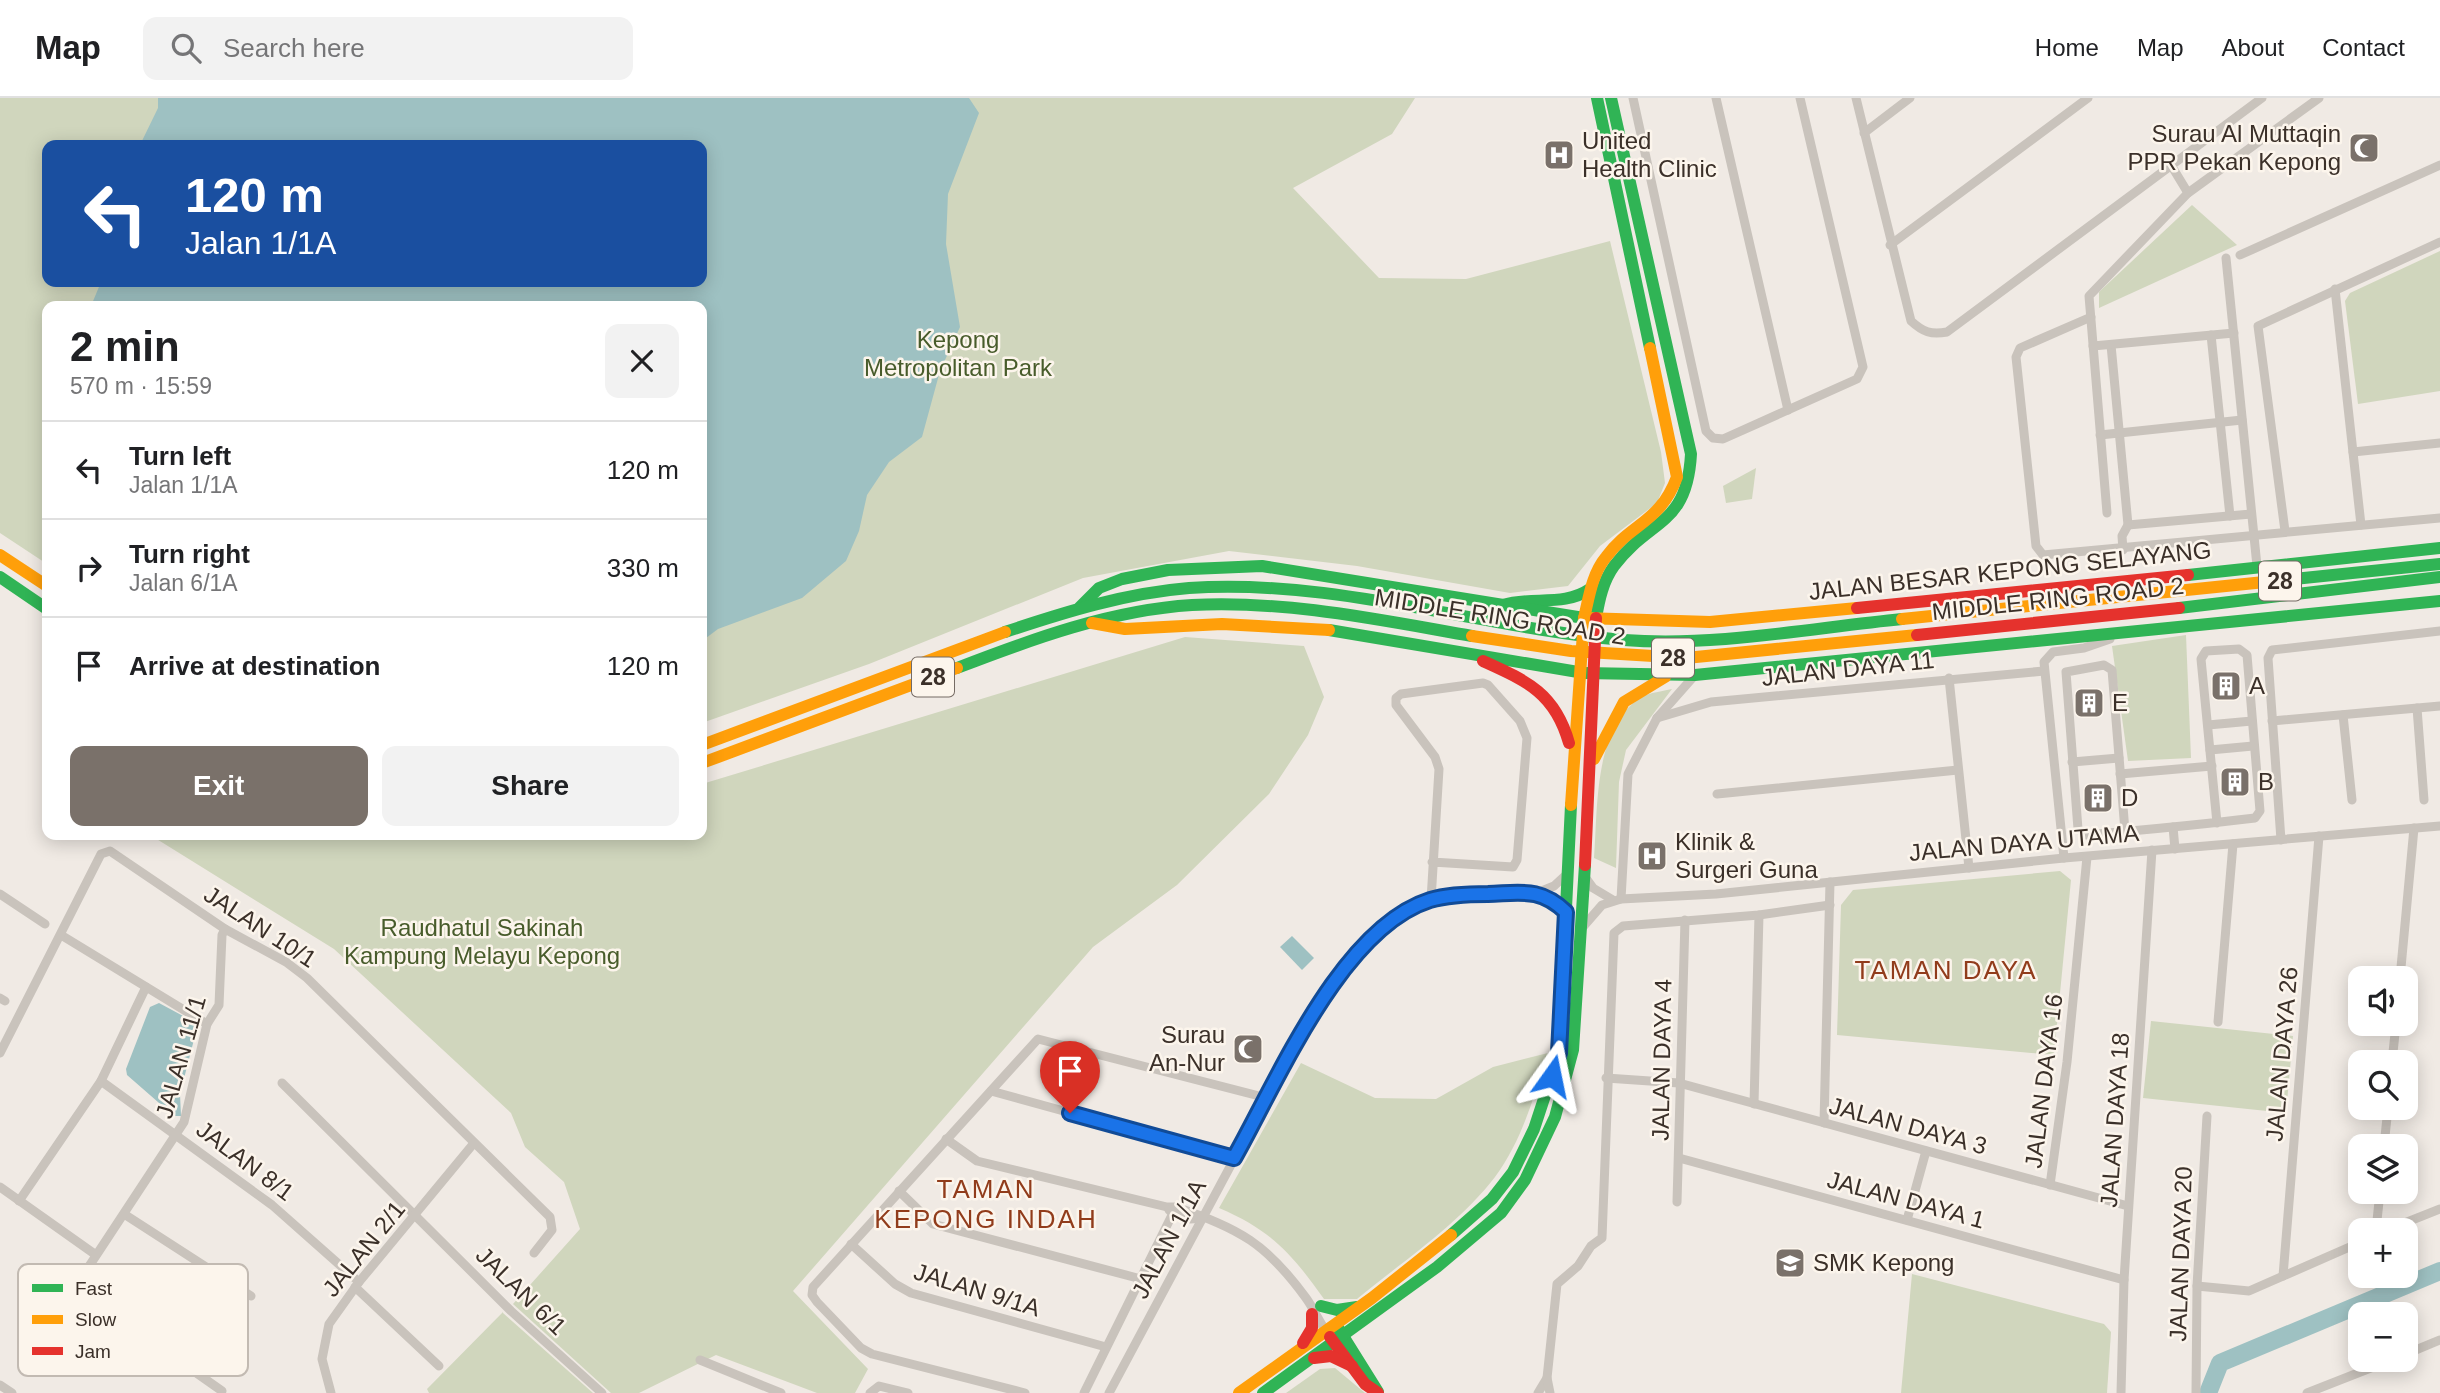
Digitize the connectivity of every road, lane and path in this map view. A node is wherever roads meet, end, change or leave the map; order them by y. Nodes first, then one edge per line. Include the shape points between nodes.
1 (1597, 98) edge
2 (1611, 98) edge
3 (1633, 98) edge
4 (1716, 98) edge
5 (1800, 98) edge
6 (1856, 98) edge
7 (1910, 98) edge
8 (2088, 98) edge
9 (2262, 98) edge
10 (2319, 98) edge
11 (1864, 133) junction
12 (2171, 165) junction
13 (2440, 165) edge
14 (2188, 192) junction
15 (2440, 242) edge
16 (1890, 245) junction
17 (2240, 255) dead end
18 (2226, 258) dead end
19 (2335, 289) junction
20 (2091, 317) junction
21 (2234, 332) junction
22 (2211, 335) junction
23 (2111, 345) junction
24 (2093, 346) junction
25 (1788, 410) junction
26 (2242, 421) junction
27 (2220, 423) junction
28 (2119, 433) junction
29 (2100, 435) junction
30 (2440, 443) edge
31 (2353, 452) junction
32 (1677, 477) junction
33 (1692, 478) junction
34 (2107, 513) dead end
35 (2251, 514) junction
36 (2230, 516) junction
37 (2440, 518) edge
38 (2128, 524) junction
39 (2361, 525) junction
40 (2285, 531) junction
41 (2254, 538) junction
42 (2440, 548) edge
43 (2123, 550) junction
44 (0, 555) edge
45 (2440, 564) edge
46 (2257, 566) junction
47 (2440, 576) edge
48 (0, 577) edge
49 (42, 583) edge
50 (1591, 588) junction
51 (2440, 601) edge
52 (1503, 605) junction
53 (42, 606) edge
54 (1079, 608) junction
55 (1528, 609) junction
56 (1590, 618) junction
57 (1091, 622) junction
58 (1665, 622) junction
59 (2440, 631) edge
60 (2118, 634) junction
61 (1468, 654) junction
62 (1527, 667) junction
63 (2044, 671) junction
64 (1578, 672) junction
65 (1594, 673) junction
66 (1695, 675) junction
67 (1660, 676) junction
68 (1949, 678) junction
69 (2440, 706) edge
70 (2417, 708) junction
71 (2343, 715) junction
72 (1657, 718) junction
73 (2252, 721) junction
74 (2272, 721) junction
75 (2208, 725) junction
76 (707, 743) edge
77 (2253, 746) junction
78 (2210, 750) junction
79 (2119, 758) junction
80 (707, 761) edge
81 (2073, 762) junction
82 (2212, 766) junction
83 (1590, 767) junction
84 (1574, 768) junction
85 (1958, 770) junction
86 (2120, 774) junction
87 (1717, 794) dead end
88 (2352, 800) dead end
89 (2424, 800) dead end
90 (2217, 823) junction
91 (2440, 826) edge
92 (2173, 827) junction
93 (2414, 828) junction
94 (2125, 831) junction
95 (2319, 836) junction
96 (2281, 840) junction
97 (2233, 844) junction
98 (2175, 849) junction
99 (2152, 850) junction
100 (2064, 858) junction
101 (2087, 858) junction
102 (1432, 862) junction
103 (1969, 868) junction
104 (1567, 874) junction
105 (1583, 875) junction
106 (1830, 882) junction
107 (1539, 892) junction
108 (0, 894) edge
109 (1617, 899) junction
110 (1431, 900) junction
111 (1830, 905) junction
112 (1566, 912) junction
113 (1759, 915) junction
114 (1685, 920) junction
115 (45, 924) dead end
116 (1581, 928) junction
117 (225, 929) junction
118 (61, 935) junction
119 (2401, 966) edge
120 (146, 987) junction
121 (2218, 1022) dead end
122 (207, 1024) junction
123 (0, 1053) edge
124 (1606, 1078) junction
125 (101, 1081) junction
126 (282, 1083) dead end
127 (1679, 1083) junction
128 (991, 1091) junction
129 (1267, 1098) junction
130 (1754, 1104) junction
131 (2207, 1116) dead end
132 (1824, 1123) junction
133 (178, 1135) junction
134 (946, 1139) junction
135 (474, 1143) junction
136 (1926, 1151) junction
137 (1234, 1158) junction
138 (1679, 1158) junction
139 (2050, 1185) junction
140 (0, 1188) edge
141 (899, 1191) junction
142 (19, 1201) junction
143 (1678, 1202) dead end
144 (2128, 1206) junction
145 (1172, 1209) junction
146 (2440, 1209) edge
147 (124, 1214) junction
148 (416, 1214) junction
149 (1202, 1217) junction
150 (2417, 1218) edge
151 (1907, 1220) junction
152 (851, 1244) junction
153 (2348, 1247) edge
154 (534, 1253) dead end
155 (96, 1255) junction
156 (90, 1264) edge
157 (201, 1264) edge
158 (2283, 1276) junction
159 (1141, 1279) junction
160 (2124, 1280) junction
161 (357, 1285) junction
162 (2197, 1286) junction
163 (248, 1294) edge
164 (251, 1296) dead end
165 (1360, 1306) junction
166 (1314, 1307) junction
167 (1330, 1328) junction
168 (1339, 1339) junction
169 (2440, 1340) edge
170 (1106, 1347) junction
171 (2418, 1349) edge
172 (1293, 1354) junction
173 (1311, 1359) junction
174 (700, 1360) dead end
175 (439, 1366) dead end
176 (1352, 1366) junction
177 (2360, 1372) edge
178 (201, 1376) edge
179 (1547, 1378) junction
180 (0, 1385) edge
181 (222, 1391) edge
182 (871, 1391) edge
183 (12, 1393) edge
184 (331, 1393) edge
185 (602, 1393) edge
186 (781, 1393) edge
187 (908, 1393) edge
188 (1025, 1393) edge
189 (1084, 1393) edge
190 (1109, 1393) edge
191 (1238, 1393) edge
192 (1263, 1393) edge
193 (1378, 1393) edge
194 (1538, 1393) edge
195 (1550, 1393) edge
196 (2121, 1393) edge
197 (2196, 1393) edge
198 (2307, 1393) edge

1 - 32 main road
2 - 33 main road via 1691,454
3 - 25 street via 1706,431 1723,439
4 - 25 street
5 - 25 street via 1863,366 1857,379
6 - 11 street
7 - 11 street
8 - 16 street
9 - 12 street
10 - 14 street
11 - 16 street
12 - 14 street
12 - 16 street via 1947,332 1923,332 1910,321
13 - 17 street
14 - 20 street via 2089,296
15 - 19 street
18 - 21 street
19 - 31 street
19 - 40 street via 2258,326
20 - 24 street
20 - 43 street via 2020,348 2016,357 2036,546 2043,555
21 - 22 street
21 - 26 street
22 - 23 street
22 - 27 street
23 - 24 street
23 - 28 street
24 - 29 street
26 - 27 street
26 - 35 street
27 - 28 street
27 - 36 street
28 - 29 street
28 - 38 street
29 - 34 street
30 - 31 street
31 - 39 street
32 - 33 street
32 - 50 main road via 1665,508 1616,545
33 - 56 main road via 1672,515 1614,566
35 - 36 street
35 - 41 street
36 - 38 street
37 - 39 street
38 - 43 street via 2122,536
39 - 40 street
40 - 41 street
41 - 43 street
41 - 46 street
42 - 46 main road, JALAN BESAR KEPONG SELAYANG
44 - 49 main road
45 - 54 main road, MIDDLE RING ROAD 2 / 28 via 1632,642 1544,632 1334,595 1229,587 1157,590
46 - 58 main road, JALAN BESAR KEPONG SELAYANG via 2011,594 1710,622
47 - 57 main road, MIDDLE RING ROAD 2 / 28 via 2120,615 1686,658 1633,659 1540,649 1334,611 1228,604 1162,608
48 - 53 main road
50 - 52 main road via 1574,600 1531,597
50 - 56 main road
51 - 60 main road
52 - 54 main road, JALAN BESAR KEPONG SELAYANG via 1262,566 1168,570 1122,579 1099,588
52 - 55 main road, JALAN BESAR KEPONG SELAYANG
54 - 76 main road, MIDDLE RING ROAD 2 / 28
55 - 56 main road, JALAN BESAR KEPONG SELAYANG
55 - 62 main road via 1545,621 1552,639 1542,661
56 - 58 main road, JALAN BESAR KEPONG SELAYANG
56 - 64 main road
56 - 65 main road
57 - 61 main road via 1121,631 1242,623 1301,627
57 - 80 main road, MIDDLE RING ROAD 2 / 28
58 - 67 main road via 1636,629 1624,643 1632,660
59 - 74 street via 2272,650 2268,658
60 - 63 street via 2101,643 2053,652 2044,662
60 - 66 main road
61 - 62 main road
61 - 84 main road via 1523,680 1558,707
62 - 64 main road
63 - 68 street, JALAN DAYA 11
63 - 100 street
64 - 65 main road
64 - 84 main road
65 - 67 main road
65 - 83 main road
66 - 67 main road
66 - 72 street
67 - 83 main road via 1625,702
68 - 72 street, JALAN DAYA 11 via 1711,702
68 - 85 street
69 - 70 street
70 - 71 street
70 - 89 street
71 - 74 street
71 - 88 street
72 - 109 street via 1628,774
73 - 75 street
73 - 75 street via 2244,650 2206,651 2201,659
73 - 77 street
74 - 96 street
75 - 78 street
77 - 78 street
77 - 90 street via 2259,815
78 - 82 street
79 - 81 street
79 - 81 street via 2112,670 2092,667 2066,671
79 - 86 street
81 - 94 street via 2078,829 2086,835
82 - 86 street
82 - 90 street
83 - 105 main road
84 - 104 main road
85 - 87 street
85 - 103 street
86 - 94 street
90 - 92 street
91 - 93 street, JALAN DAYA UTAMA
92 - 94 street
92 - 98 street
93 - 95 street, JALAN DAYA UTAMA
93 - 119 street
95 - 96 street, JALAN DAYA UTAMA
95 - 158 street, JALAN DAYA 26
96 - 97 street, JALAN DAYA UTAMA
97 - 98 street, JALAN DAYA UTAMA
97 - 121 street
98 - 99 street, JALAN DAYA UTAMA
99 - 101 street, JALAN DAYA UTAMA
99 - 144 street, JALAN DAYA 18
100 - 101 street, JALAN DAYA UTAMA
100 - 103 street, JALAN DAYA UTAMA
101 - 139 street, JALAN DAYA 16
102 - 102 street via 1439,769 1396,705 1396,698 1483,683 1520,721 1527,738 1516,864
102 - 110 street
103 - 106 street, JALAN DAYA UTAMA
104 - 107 street
104 - 112 main road
105 - 109 street via 1593,888
105 - 116 main road
106 - 109 street, JALAN DAYA UTAMA
106 - 111 street
107 - 110 street, JALAN 1/1A
107 - 112 street
108 - 115 street
109 - 116 street via 1597,910
110 - 129 street, JALAN 1/1A via 1367,942 1308,1021
111 - 113 street
111 - 132 street
112 - 165 main road via 1559,1053 1546,1098 1512,1174 1486,1205 1419,1264
113 - 114 street
113 - 130 street
114 - 124 street via 1623,926 1614,933
114 - 127 street, JALAN DAYA 4
116 - 168 main road via 1572,1056 1561,1103 1529,1172 1500,1214
117 - 118 street, JALAN 10/1 via 110,851 101,854
117 - 122 street, JALAN 11/1 via 219,1005
117 - 135 street, JALAN 10/1 via 307,978
118 - 120 street
118 - 123 street
120 - 122 street
120 - 125 street
122 - 133 street, JALAN 11/1
124 - 127 street, JALAN DAYA 3
124 - 179 street via 1602,1238 1557,1284
125 - 133 street, JALAN 8/1
125 - 142 street
126 - 148 street, JALAN 6/1
127 - 130 street, JALAN DAYA 3
127 - 138 street, JALAN DAYA 4
128 - 129 street via 1032,1044 1043,1038
128 - 134 street
128 - 137 street
129 - 137 street, JALAN 1/1A
130 - 132 street, JALAN DAYA 3
131 - 162 street, JALAN DAYA 20
132 - 136 street, JALAN DAYA 3
133 - 147 street, JALAN 11/1
133 - 161 street, JALAN 8/1 via 304,1231
134 - 141 street
134 - 145 street via 977,1161
135 - 148 street, JALAN 2/1
135 - 154 street, JALAN 10/1 via 550,1217 552,1230
136 - 139 street, JALAN DAYA 3
136 - 151 street
137 - 149 street, JALAN 1/1A
138 - 143 street, JALAN DAYA 4
138 - 151 street, JALAN DAYA 1
139 - 144 street, JALAN DAYA 3
140 - 142 street
141 - 152 street
141 - 159 street via 933,1224
142 - 155 street
144 - 160 street, JALAN DAYA 18
145 - 149 street via 1193,1220
145 - 159 street
146 - 150 street
147 - 155 street, JALAN 11/1
147 - 157 street
148 - 161 street, JALAN 2/1
148 - 185 street, JALAN 6/1 via 511,1311
149 - 166 street via 1260,1245
149 - 190 street, JALAN 1/1A
151 - 160 street, JALAN DAYA 1
152 - 170 street, JALAN 9/1A via 911,1293
152 - 188 street via 813,1287 812,1295 861,1348
153 - 158 street
155 - 156 street, JALAN 11/1
158 - 162 street via 2240,1293
159 - 170 street
160 - 196 street, JALAN DAYA 18
161 - 175 street, JALAN 8/1
161 - 184 street, JALAN 2/1 via 329,1324 322,1360
162 - 197 street, JALAN DAYA 20
163 - 164 street
165 - 166 main road
165 - 167 main road
166 - 167 street
166 - 172 main road via 1310,1333
167 - 168 main road
167 - 172 main road
168 - 173 main road
168 - 176 main road
168 - 193 main road via 1374,1380
169 - 171 street
170 - 189 street
172 - 191 main road
173 - 176 main road via 1331,1356
173 - 192 main road
174 - 186 street
176 - 193 main road
177 - 198 street
178 - 181 street, JALAN 11/1
179 - 194 street
179 - 195 street
180 - 183 street
182 - 187 street via 879,1386

